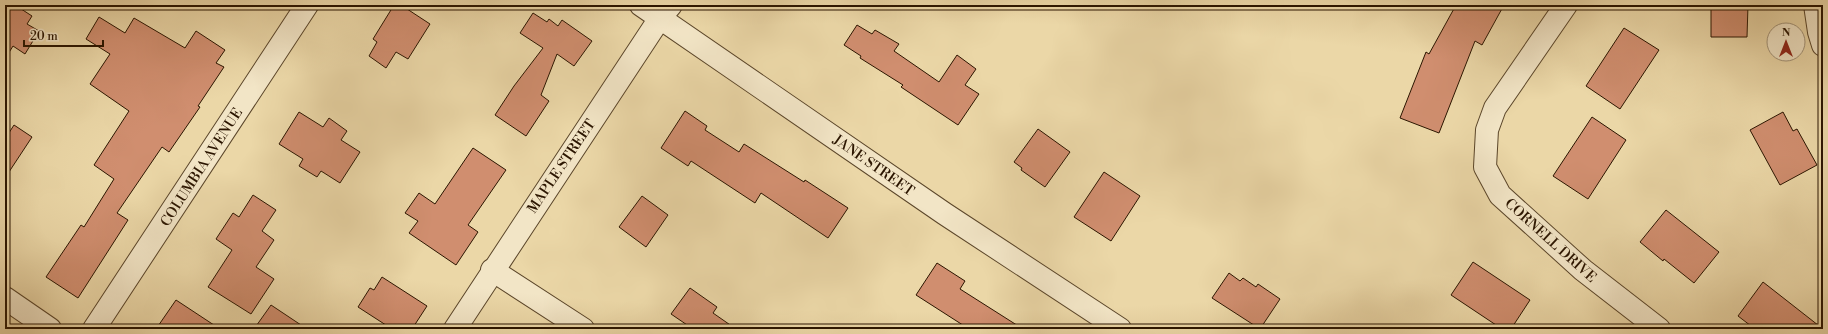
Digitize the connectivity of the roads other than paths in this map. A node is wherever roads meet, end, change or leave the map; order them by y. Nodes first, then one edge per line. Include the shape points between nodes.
1 (307, 5) edge
2 (641, 5) edge
3 (1566, 5) edge
4 (1815, 5) edge
5 (665, 12) edge
6 (1823, 45) edge
7 (492, 270) junction
8 (5, 298) edge
9 (1111, 326) edge
10 (50, 329) edge
11 (94, 329) edge
12 (455, 329) edge
13 (583, 329) edge
14 (1659, 329) edge

1 - 11 street, COLUMBIA AVENUE
2 - 5 street, JANE STREET
3 - 14 street, CORNELL DRIVE via 1495,108 1487,130 1485,167 1500,195 1583,270
4 - 6 street
5 - 7 street, MAPLE STREET
5 - 9 street, JANE STREET via 945,214
7 - 12 street, MAPLE STREET
7 - 13 street
8 - 10 street

